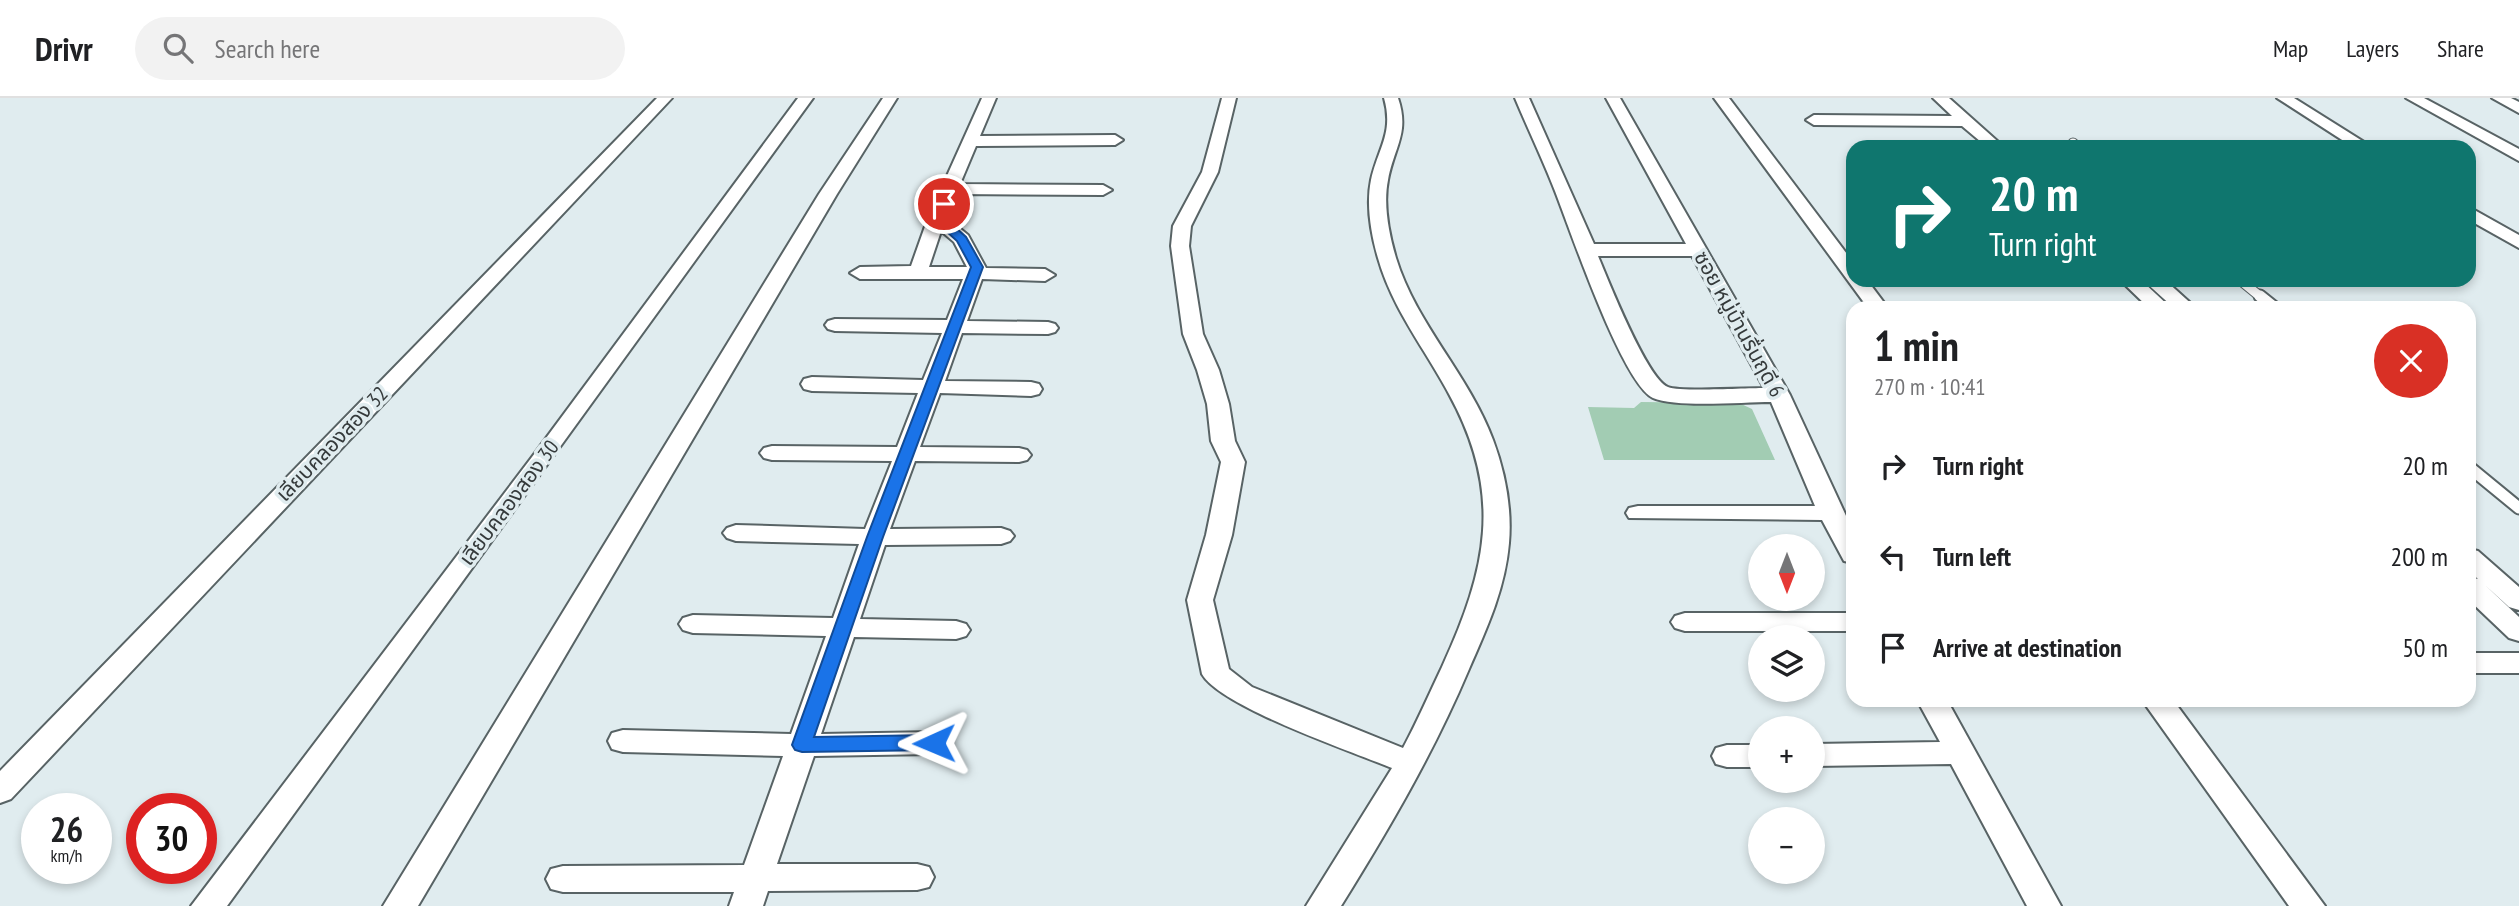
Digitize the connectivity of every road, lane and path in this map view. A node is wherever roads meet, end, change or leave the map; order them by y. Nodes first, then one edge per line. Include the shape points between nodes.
1 (665, 98) edge
2 (806, 98) edge
3 (890, 98) edge
4 (989, 98) edge
5 (1228, 98) edge
6 (1391, 98) edge
7 (1522, 98) edge
8 (1613, 98) edge
9 (1721, 98) edge
10 (1922, 98) edge
11 (1940, 98) edge
12 (2284, 98) edge
13 (2413, 98) edge
14 (2499, 98) edge
15 (2519, 108) edge
16 (1814, 120) dead end
17 (1947, 121) junction
18 (1966, 121) junction
19 (1115, 140) dead end
20 (1967, 140) edge
21 (1988, 140) edge
22 (2353, 140) edge
23 (971, 141) junction
24 (2519, 156) edge
25 (950, 189) junction
26 (1103, 190) dead end
27 (2476, 216) edge
28 (937, 218) junction
29 (2519, 243) edge
30 (1587, 250) junction
31 (1698, 250) junction
32 (1846, 266) edge
33 (918, 272) junction
34 (860, 273) dead end
35 (974, 274) junction
36 (1045, 275) dead end
37 (2138, 287) edge
38 (2161, 287) edge
39 (2249, 287) edge
40 (2153, 301) edge
41 (2178, 301) edge
42 (2266, 301) edge
43 (835, 325) dead end
44 (954, 327) junction
45 (1048, 328) dead end
46 (812, 384) dead end
47 (932, 385) junction
48 (1031, 388) dead end
49 (1779, 395) junction
50 (772, 453) dead end
51 (906, 455) junction
52 (1019, 455) dead end
53 (2476, 473) edge
54 (2519, 508) edge
55 (1638, 513) dead end
56 (1830, 513) junction
57 (736, 533) dead end
58 (1001, 536) dead end
59 (875, 537) junction
60 (1846, 542) edge
61 (2476, 563) edge
62 (2476, 592) edge
63 (2519, 601) edge
64 (1685, 622) dead end
65 (1846, 622) edge
66 (693, 624) dead end
67 (842, 629) junction
68 (956, 630) dead end
69 (2519, 632) edge
70 (2476, 663) edge
71 (2519, 663) edge
72 (1936, 707) edge
73 (2162, 707) edge
74 (622, 741) dead end
75 (934, 743) dead end
76 (802, 745) junction
77 (1962, 753) junction
78 (1825, 755) edge
79 (1727, 756) dead end
80 (1748, 756) edge
81 (1409, 763) junction
82 (0, 791) edge
83 (917, 877) dead end
84 (563, 879) dead end
85 (750, 892) edge
86 (208, 906) edge
87 (400, 906) edge
88 (1323, 906) edge
89 (2044, 906) edge
90 (2308, 906) edge

1 - 82 street, เลียบคลองสอง 32
2 - 86 street, เลียบคลองสอง 30
3 - 87 street
4 - 23 street
5 - 81 street via 1210,172 1182,226 1180,246 1193,334 1208,370 1223,441 1233,462 1200,600 1216,674 1242,694
6 - 81 street via 1397,118 1395,139 1378,188 1387,257 1397,286 1472,415 1490,479 1496,542 1489,589 1477,626
7 - 30 street
8 - 31 street, ซอย หมู่บ้านรื่นฤดี 6
9 - 32 street
10 - 17 street
11 - 18 street
12 - 22 street
13 - 24 street
14 - 15 street
16 - 17 street
17 - 18 street
17 - 20 street
18 - 21 street
19 - 23 street
23 - 25 street
25 - 26 street
25 - 28 street
27 - 29 street
28 - 33 street
28 - 35 street via 962,239 977,267
30 - 31 street
30 - 49 street via 1607,301 1652,388 1674,395
31 - 49 street, ซอย หมู่บ้านรื่นฤดี 6
33 - 34 street
33 - 35 street
35 - 36 street
35 - 44 street
37 - 40 street
38 - 41 street
39 - 42 lane
43 - 44 street
44 - 45 street
44 - 47 street
46 - 47 street
47 - 48 street
47 - 51 street
49 - 56 street, ซอย หมู่บ้านรื่นฤดี 6
50 - 51 street
51 - 52 street
51 - 59 street
53 - 54 lane
55 - 56 street
56 - 60 street, ซอย หมู่บ้านรื่นฤดี 6
57 - 59 street
58 - 59 street
59 - 67 street
61 - 63 street
62 - 69 street
64 - 65 street
66 - 67 street
67 - 68 street
67 - 76 street
70 - 71 street
72 - 77 street
73 - 90 street
74 - 76 street
75 - 76 street
76 - 85 street
77 - 78 street
77 - 89 street
79 - 80 street
81 - 88 street
83 - 85 street
84 - 85 street

